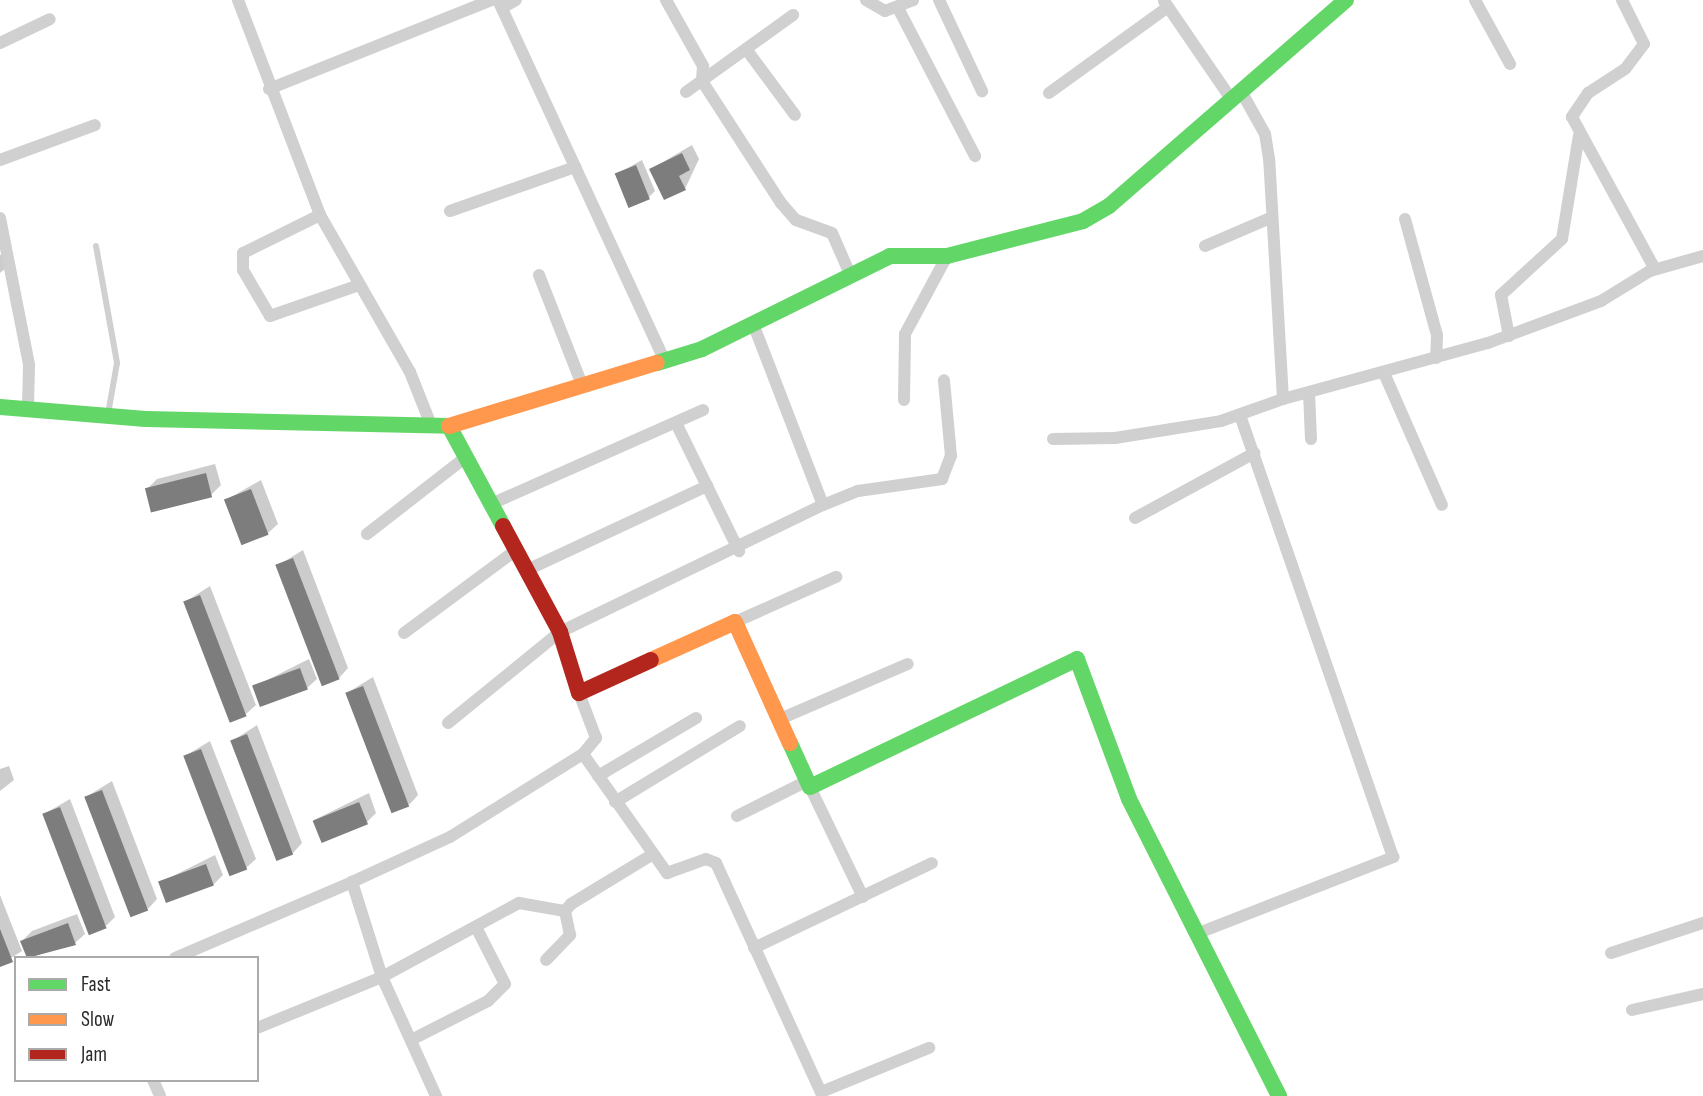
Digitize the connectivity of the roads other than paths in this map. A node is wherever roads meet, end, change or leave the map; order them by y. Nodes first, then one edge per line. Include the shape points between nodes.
1 (238, 0) edge
2 (516, 0) edge
3 (666, 0) edge
4 (866, 0) edge
5 (914, 0) edge
6 (939, 0) edge
7 (1346, 0) edge
8 (1475, 0) edge
9 (1622, 0) edge
10 (498, 3) edge
11 (1165, 3) edge
12 (898, 8) junction
13 (793, 15) dead end
14 (50, 19) dead end
15 (0, 43) edge
16 (746, 49) junction
17 (1510, 64) dead end
18 (702, 81) junction
19 (269, 89) junction
20 (982, 91) dead end
21 (686, 92) dead end
22 (1049, 93) dead end
23 (1236, 95) junction
24 (795, 115) dead end
25 (95, 125) dead end
26 (1579, 135) junction
27 (975, 156) dead end
28 (0, 160) edge
29 (575, 167) junction
30 (450, 211) dead end
31 (320, 215) junction
32 (0, 218) edge
33 (1270, 218) junction
34 (1405, 219) dead end
35 (96, 246) dead end
36 (1205, 246) dead end
37 (947, 256) junction
38 (1703, 256) edge
39 (1655, 269) junction
40 (849, 272) junction
41 (540, 275) dead end
42 (356, 286) junction
43 (754, 326) junction
44 (1509, 336) junction
45 (1436, 358) junction
46 (665, 361) junction
47 (1384, 373) junction
48 (944, 380) dead end
49 (583, 387) junction
50 (1309, 393) junction
51 (1283, 399) junction
52 (904, 400) dead end
53 (0, 407) edge
54 (28, 407) junction
55 (703, 410) dead end
56 (1240, 415) junction
57 (108, 416) junction
58 (676, 423) junction
59 (431, 425) junction
60 (449, 426) junction
61 (1053, 439) dead end
62 (1311, 439) dead end
63 (1254, 453) junction
64 (466, 457) junction
65 (707, 486) junction
66 (491, 504) junction
67 (823, 505) junction
68 (1442, 505) dead end
69 (1135, 519) dead end
70 (367, 534) dead end
71 (516, 550) junction
72 (739, 551) junction
73 (527, 570) junction
74 (836, 577) dead end
75 (735, 622) junction
76 (560, 632) junction
77 (404, 633) dead end
78 (908, 664) dead end
79 (579, 693) junction
80 (696, 718) dead end
81 (780, 719) junction
82 (448, 723) dead end
83 (740, 726) dead end
84 (583, 754) junction
85 (598, 776) junction
86 (809, 784) junction
87 (615, 802) junction
88 (737, 816) dead end
89 (650, 856) junction
90 (932, 863) dead end
91 (352, 882) junction
92 (863, 897) junction
93 (565, 911) junction
94 (1703, 923) edge
95 (477, 929) junction
96 (1196, 934) junction
97 (754, 948) junction
98 (1611, 953) dead end
99 (180, 956) edge
100 (546, 960) dead end
101 (382, 977) junction
102 (1703, 995) edge
103 (1632, 1010) dead end
104 (259, 1027) edge
105 (411, 1040) junction
106 (929, 1048) dead end
107 (825, 1095) edge
108 (436, 1096) edge
109 (1279, 1096) edge

1 - 19 street
2 - 10 street
3 - 18 street via 703,66
4 - 12 street via 876,10
5 - 12 street
6 - 20 street
7 - 23 street
8 - 17 street
9 - 26 street via 1644,44 1625,69 1578,103 1573,117
10 - 19 street
10 - 29 street
11 - 22 street
11 - 23 street
12 - 27 street
13 - 16 street
14 - 15 street
16 - 18 street
16 - 24 street
18 - 21 street
18 - 40 street via 781,203 796,220 832,233
19 - 31 street
23 - 33 street via 1265,134
23 - 37 street via 1109,206 1083,220
25 - 28 street
26 - 39 street via 1611,178
26 - 44 street via 1562,239 1501,295
29 - 30 street
29 - 46 street
31 - 42 street
31 - 42 street via 243,253 243,270 270,316
32 - 54 street via 29,365
33 - 36 street
33 - 51 street
34 - 45 street via 1437,335
35 - 57 lane via 117,363
37 - 40 street via 890,256
37 - 52 street via 905,334
38 - 39 street
39 - 44 street via 1601,301
40 - 43 street
41 - 49 street
42 - 59 street via 410,372
43 - 46 street
43 - 67 street
44 - 45 street
45 - 47 street
46 - 49 street
47 - 50 street
47 - 68 street
48 - 67 street via 951,456 942,479 858,491
49 - 60 street
50 - 51 street
50 - 62 street
51 - 56 street
53 - 54 street
54 - 57 street
55 - 58 street
56 - 61 street via 1115,438
56 - 63 street
57 - 59 street
58 - 65 street
58 - 66 street
59 - 60 street
60 - 64 street
63 - 69 street
63 - 96 street via 1393,857
64 - 66 street
64 - 70 street
65 - 72 street
65 - 73 street
66 - 71 street
67 - 72 street
71 - 73 street
71 - 77 street
72 - 76 street
73 - 76 street
74 - 75 street
75 - 79 street
75 - 81 street
76 - 79 street
76 - 82 street
78 - 81 street
79 - 84 street via 596,738
80 - 85 street
81 - 86 street
83 - 87 street
84 - 85 street
84 - 91 street via 450,837
85 - 87 street
86 - 88 street
86 - 92 street
86 - 96 street via 1077,659 1129,799
87 - 89 street
89 - 93 street
89 - 97 street via 671,874 706,859 716,863
90 - 92 street
91 - 99 street
91 - 101 street
92 - 97 street
93 - 95 street via 519,903
93 - 100 street via 570,935
94 - 98 street
95 - 101 street
95 - 105 street via 505,984 488,1001
96 - 109 street
97 - 107 street
101 - 104 street
101 - 105 street
102 - 103 street
105 - 108 street
106 - 107 street

